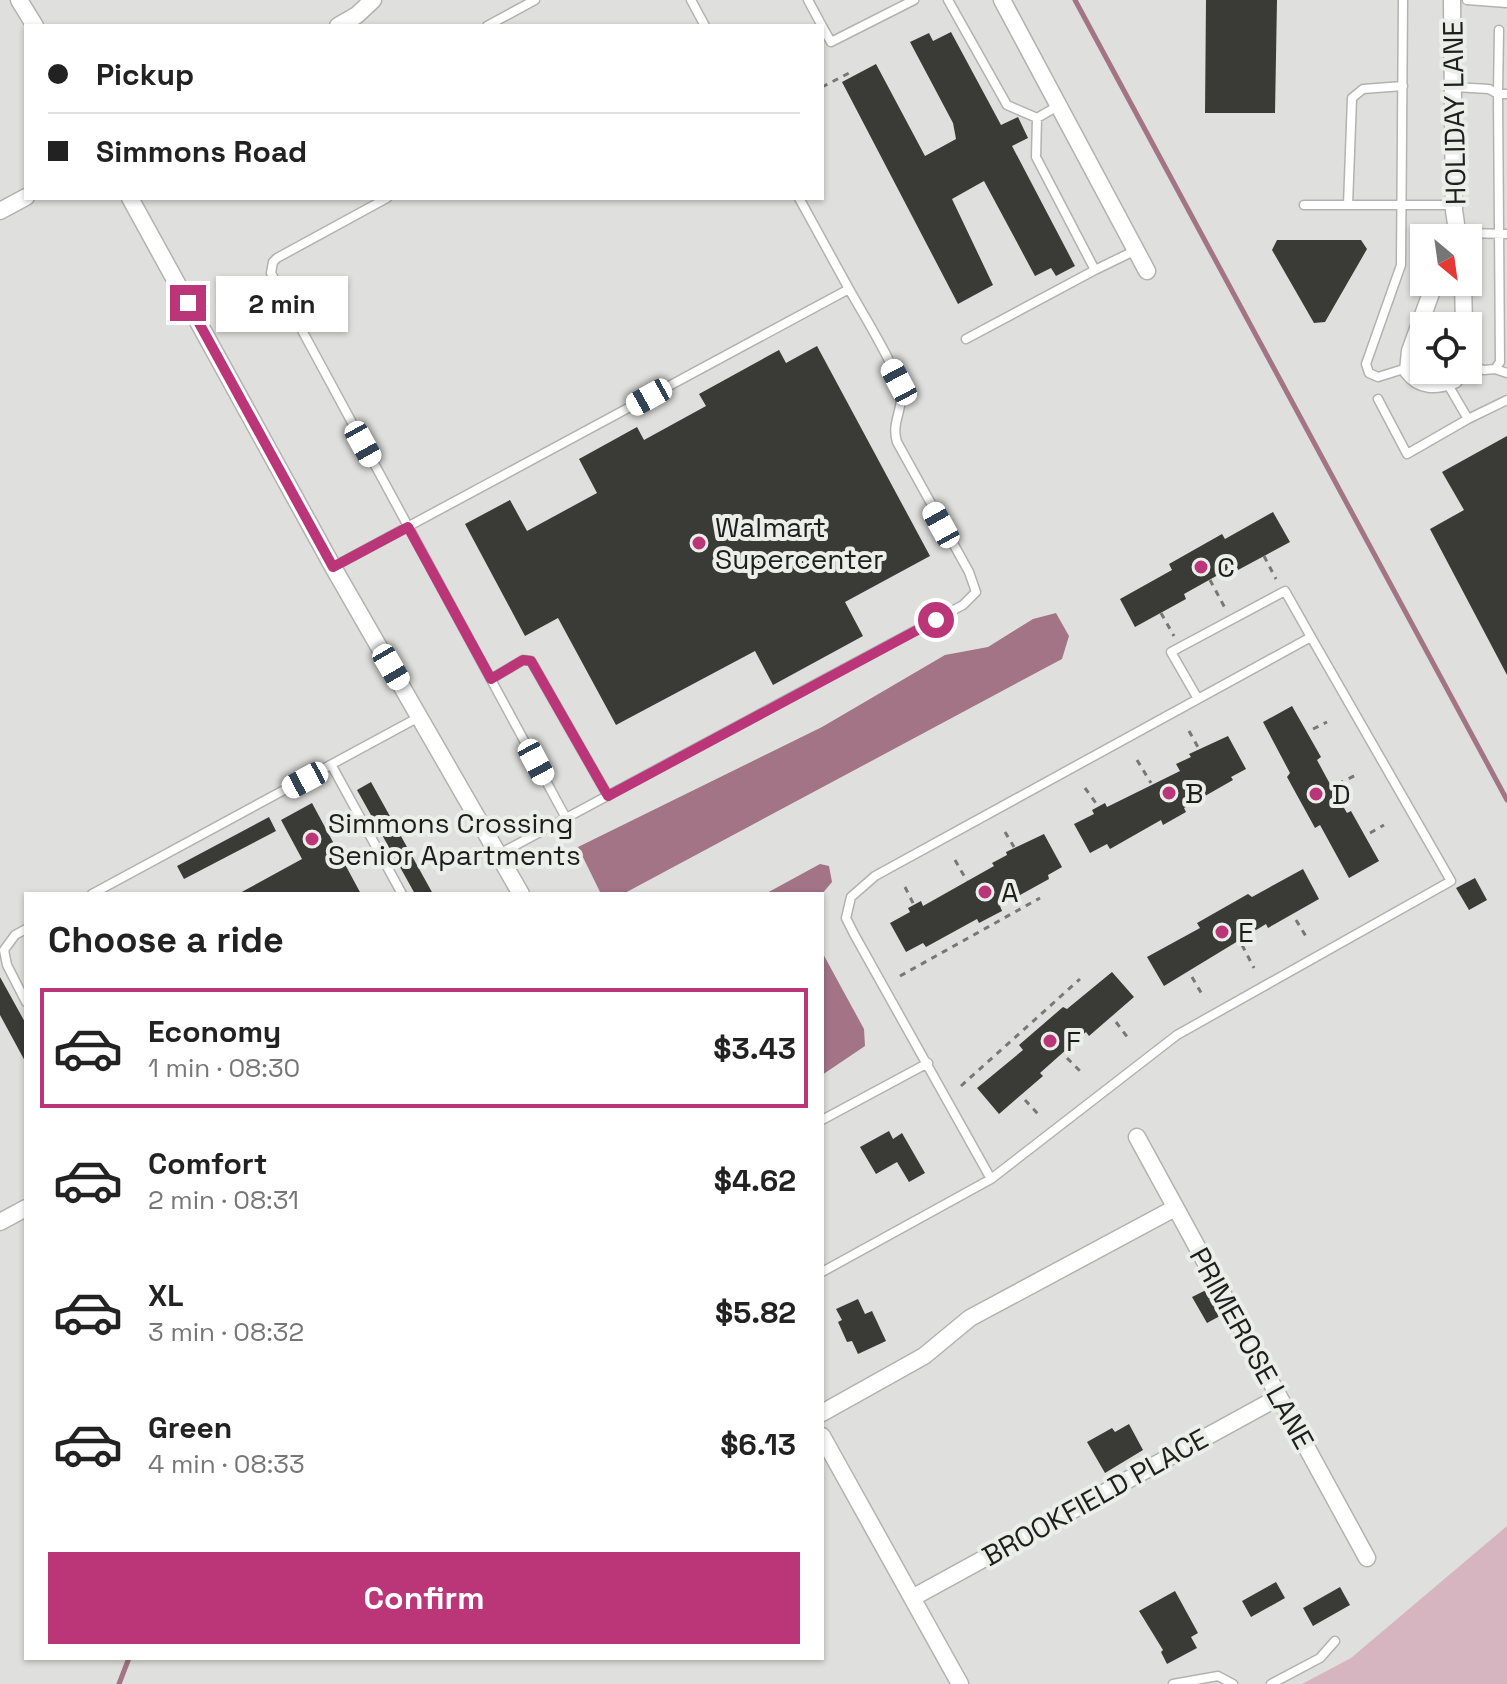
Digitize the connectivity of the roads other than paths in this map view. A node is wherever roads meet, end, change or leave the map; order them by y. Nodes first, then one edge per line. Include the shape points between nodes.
1 (19, 0) edge
2 (373, 0) edge
3 (535, 0) edge
4 (691, 0) edge
5 (808, 0) edge
6 (914, 0) edge
7 (948, 0) edge
8 (1002, 0) edge
9 (1403, 0) edge
10 (1452, 0) edge
11 (1467, 0) edge
12 (1507, 3) edge
13 (34, 24) edge
14 (341, 24) edge
15 (491, 24) edge
16 (704, 24) edge
17 (821, 24) edge
18 (824, 30) edge
19 (1499, 30) dead end
20 (1403, 86) junction
21 (1453, 87) junction
22 (1502, 94) edge
23 (1058, 106) junction
24 (1037, 118) junction
25 (24, 198) edge
26 (131, 200) edge
27 (383, 200) edge
28 (800, 200) edge
29 (1304, 205) dead end
30 (1348, 205) junction
31 (1400, 205) junction
32 (1454, 205) junction
33 (0, 211) edge
34 (1455, 224) edge
35 (1482, 233) edge
36 (1503, 234) edge
37 (1136, 250) junction
38 (1095, 270) junction
39 (1147, 271) dead end
40 (849, 289) junction
41 (1430, 296) edge
42 (966, 339) dead end
43 (1408, 368) junction
44 (1482, 369) edge
45 (1495, 369) junction
46 (1410, 373) edge
47 (1507, 373) edge
48 (1448, 384) edge
49 (1378, 399) dead end
50 (1507, 400) edge
51 (1468, 419) junction
52 (408, 527) junction
53 (333, 567) junction
54 (1311, 637) junction
55 (491, 679) junction
56 (1198, 699) junction
57 (419, 717) junction
58 (332, 766) junction
59 (608, 796) junction
60 (566, 818) junction
61 (499, 854) junction
62 (96, 892) edge
63 (401, 892) edge
64 (520, 892) edge
65 (24, 930) edge
66 (24, 998) edge
67 (928, 1063) junction
68 (824, 1119) edge
69 (1137, 1137) dead end
70 (991, 1179) junction
71 (1175, 1208) junction
72 (24, 1209) edge
73 (0, 1222) edge
74 (824, 1271) edge
75 (1279, 1397) junction
76 (824, 1412) edge
77 (824, 1440) edge
78 (1367, 1558) dead end
79 (912, 1598) junction
80 (1335, 1641) dead end
81 (960, 1684) edge
82 (1173, 1684) edge
83 (1233, 1684) edge
84 (1271, 1684) edge

1 - 13 street
2 - 14 street
3 - 15 lane
4 - 16 lane
5 - 17 lane
6 - 18 lane via 831,42
7 - 24 lane via 1007,105
8 - 23 street
9 - 20 lane
10 - 21 street, HOLIDAY LANE
11 - 12 lane
19 - 22 lane
20 - 30 lane via 1363,89 1352,98
20 - 31 lane
21 - 22 lane
21 - 32 street, HOLIDAY LANE
22 - 36 lane
23 - 24 lane
23 - 37 street
24 - 38 lane via 1036,157
25 - 33 street
26 - 53 street
27 - 52 lane via 277,258 271,273
28 - 40 lane
29 - 30 lane
30 - 31 lane
31 - 32 lane
31 - 43 lane via 1401,265 1366,364 1378,377
32 - 34 street, HOLIDAY LANE
35 - 36 lane
36 - 45 lane via 1500,362
37 - 38 lane
37 - 39 street
38 - 42 lane
40 - 52 lane
40 - 59 lane via 899,382 897,442 976,592 963,605
41 - 43 street
43 - 46 street
44 - 45 lane
45 - 47 lane
48 - 51 lane
49 - 51 lane via 1407,454
50 - 51 lane
52 - 53 lane
52 - 55 lane
53 - 57 street
54 - 56 lane
54 - 56 lane via 1285,591 1171,652
54 - 70 lane via 1451,881 1177,1035
55 - 59 lane via 523,660 531,661
55 - 60 lane
56 - 67 lane via 875,876 851,897 846,918
57 - 58 lane
57 - 61 street
58 - 62 lane
58 - 63 lane
59 - 60 lane
60 - 61 lane
61 - 64 street
65 - 66 lane via 4,950
67 - 68 lane
67 - 70 lane
69 - 71 street, PRIMEROSE LANE
70 - 74 lane
71 - 75 street, PRIMEROSE LANE
71 - 76 street via 970,1318 924,1356
72 - 73 street
75 - 78 street, PRIMEROSE LANE
75 - 79 street, BROOKFIELD PLACE
77 - 79 street
79 - 81 street
80 - 84 lane via 1310,1664
82 - 83 lane via 1218,1676

